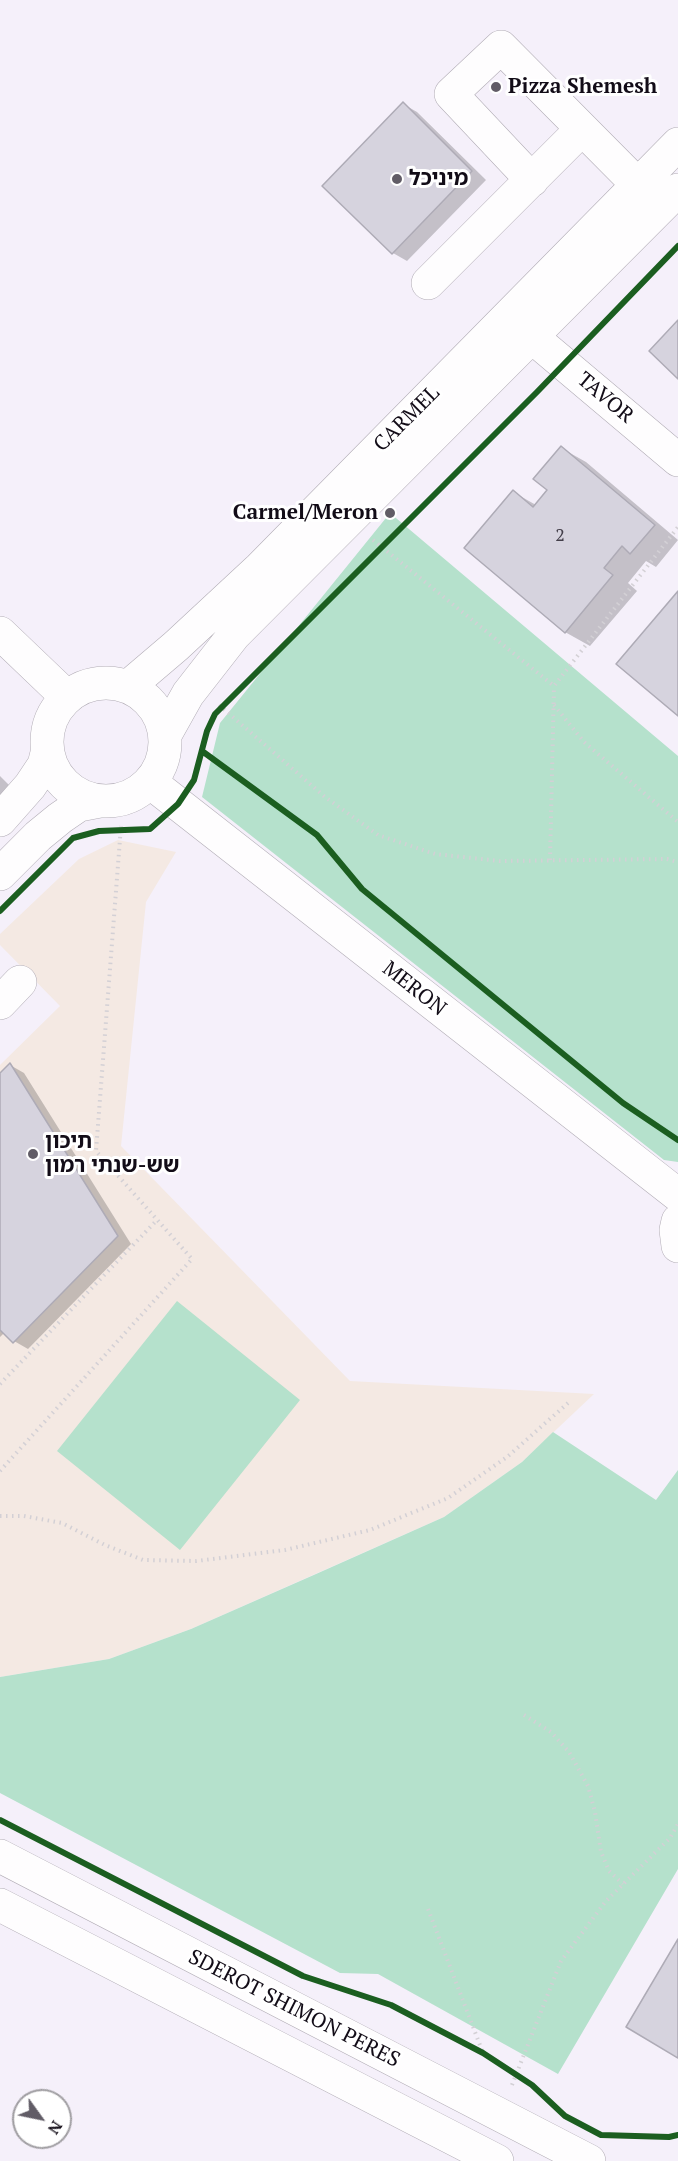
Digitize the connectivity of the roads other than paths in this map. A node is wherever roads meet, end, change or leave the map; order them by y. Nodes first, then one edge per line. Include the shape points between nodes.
1 (582, 129) junction
2 (678, 144) edge
3 (532, 180) junction
4 (638, 185) junction
5 (678, 190) edge
6 (428, 283) dead end
7 (532, 337) junction
8 (678, 460) edge
9 (0, 633) edge
10 (129, 686) junction
11 (67, 697) junction
12 (165, 735) junction
13 (47, 753) junction
14 (122, 812) junction
15 (0, 820) edge
16 (0, 874) edge
17 (678, 1195) edge
18 (678, 1221) edge
19 (678, 1246) edge
20 (0, 1856) edge
21 (0, 1905) edge
22 (497, 2161) edge
23 (589, 2161) edge

1 - 3 street
1 - 3 street via 501,47 451,94
1 - 4 street
2 - 4 street, CARMEL
3 - 6 street
4 - 10 street, CARMEL via 260,567
5 - 7 street, CARMEL
7 - 8 street, TAVOR
7 - 12 street, CARMEL via 234,635 195,684
9 - 11 street
10 - 11 street via 111,682 92,684
10 - 12 street via 152,703
11 - 13 street via 50,718
12 - 14 street via 159,767
13 - 14 street via 53,770 68,788
13 - 15 street via 30,786
14 - 16 street via 79,805 38,836
14 - 17 street, MERON
18 - 19 street
20 - 23 street, SDEROT SHIMON PERES
21 - 22 street, SDEROT SHIMON PERES

